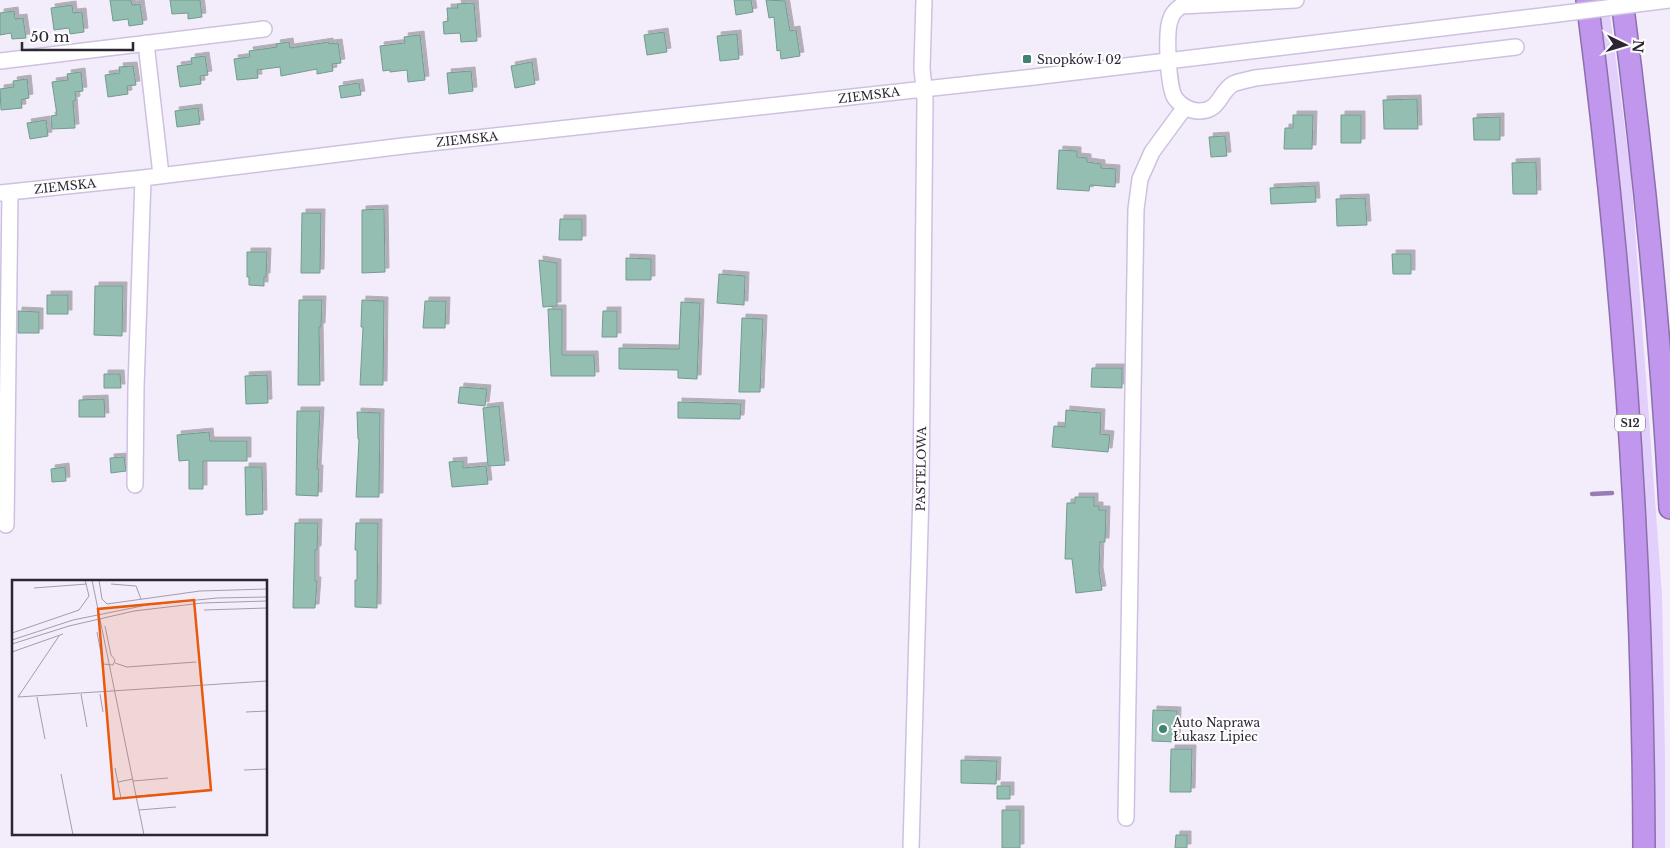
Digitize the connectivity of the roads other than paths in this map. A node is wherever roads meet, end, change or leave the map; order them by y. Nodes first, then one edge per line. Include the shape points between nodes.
1 (924, 0) edge
2 (1296, 0) edge
3 (1587, 0) edge
4 (1622, 0) edge
5 (1670, 0) edge
6 (264, 29) dead end
7 (146, 43) junction
8 (1516, 47) dead end
9 (0, 61) edge
10 (1169, 61) junction
11 (924, 89) junction
12 (1185, 107) junction
13 (161, 175) junction
14 (143, 178) junction
15 (5, 192) edge
16 (1664, 341) edge
17 (135, 485) dead end
18 (1670, 508) edge
19 (6, 525) dead end
20 (1126, 818) dead end
21 (911, 848) edge
22 (1644, 848) edge

1 - 11 street, PASTELOWA
2 - 10 street via 1181,6 1171,17
3 - 22 highway, S12 via 1608,174 1628,401 1641,656
4 - 16 highway
5 - 10 street, ZIEMSKA, bridge
6 - 7 street
7 - 9 street
7 - 13 street
8 - 12 street via 1256,78 1231,85 1218,104 1208,110 1196,111
10 - 11 street, ZIEMSKA
10 - 12 street via 1172,88 1176,99
11 - 13 street, ZIEMSKA
11 - 21 street, PASTELOWA via 921,491
12 - 20 street via 1152,152 1140,179 1136,209 1128,413
13 - 14 street, ZIEMSKA
14 - 15 street, ZIEMSKA
14 - 17 street
15 - 19 street, ZIEMSKA
16 - 18 highway

